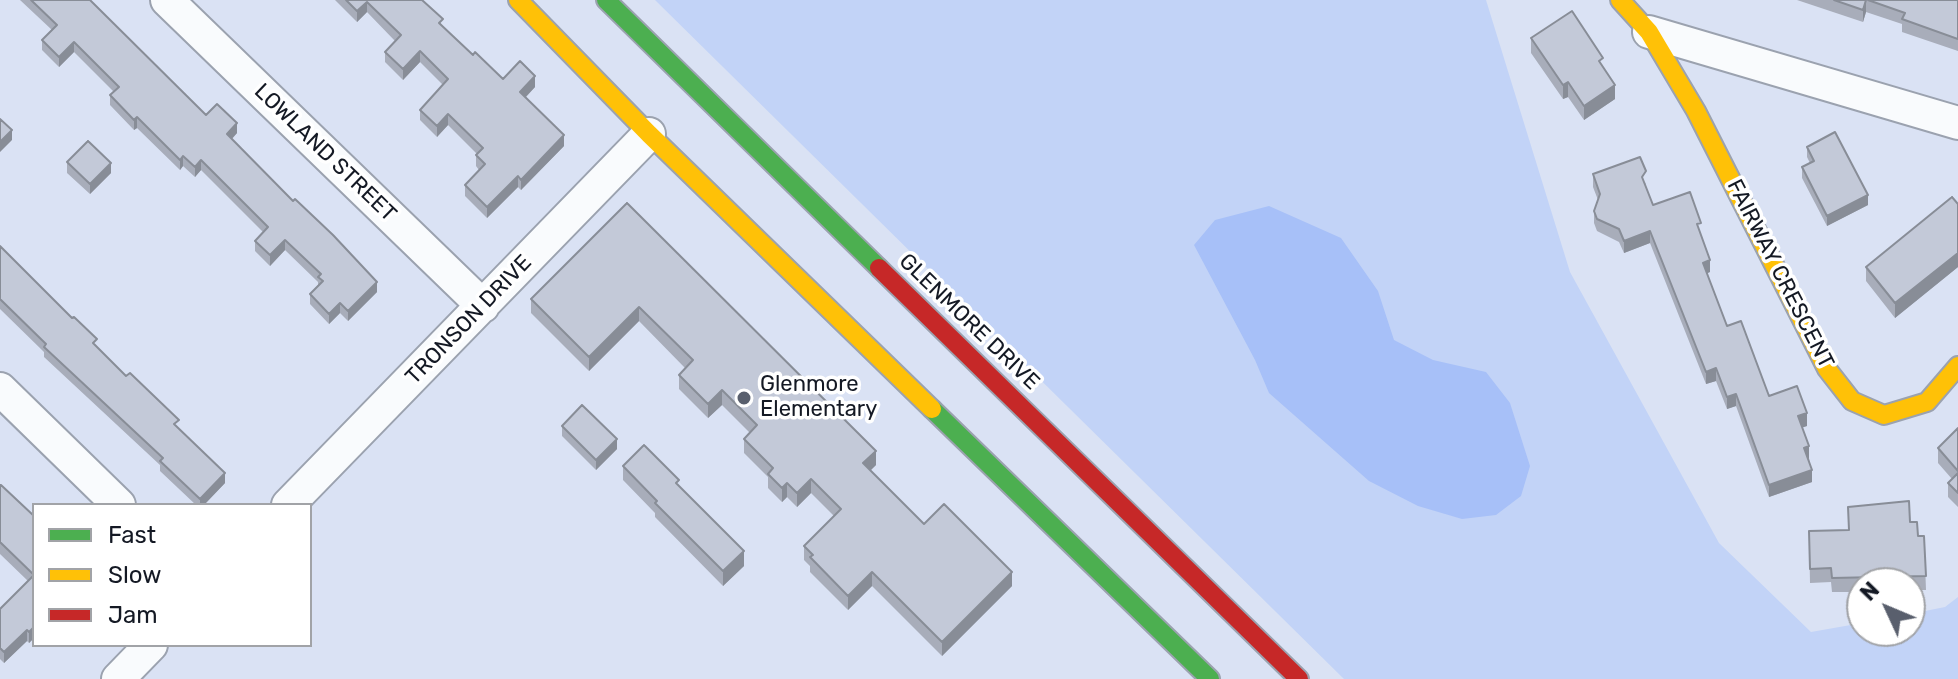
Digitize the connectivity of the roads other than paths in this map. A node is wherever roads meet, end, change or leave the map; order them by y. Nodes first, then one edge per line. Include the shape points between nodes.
1 (167, 0) edge
2 (518, 0) edge
3 (606, 0) edge
4 (1620, 0) edge
5 (1649, 32) junction
6 (1958, 123) edge
7 (649, 134) junction
8 (483, 306) junction
9 (1958, 366) edge
10 (0, 389) edge
11 (117, 503) edge
12 (290, 503) edge
13 (149, 647) edge
14 (118, 679) edge
15 (1210, 679) edge
16 (1299, 679) edge

1 - 8 street, LOWLAND STREET
2 - 7 main road
3 - 16 main road, GLENMORE DRIVE
4 - 5 main road, FAIRWAY CRESCENT
5 - 6 street
5 - 9 main road, FAIRWAY CRESCENT via 1696,111 1827,369 1852,401 1884,415 1927,402
7 - 8 street, TRONSON DRIVE
7 - 15 main road
8 - 12 street, TRONSON DRIVE
10 - 11 street
13 - 14 street

